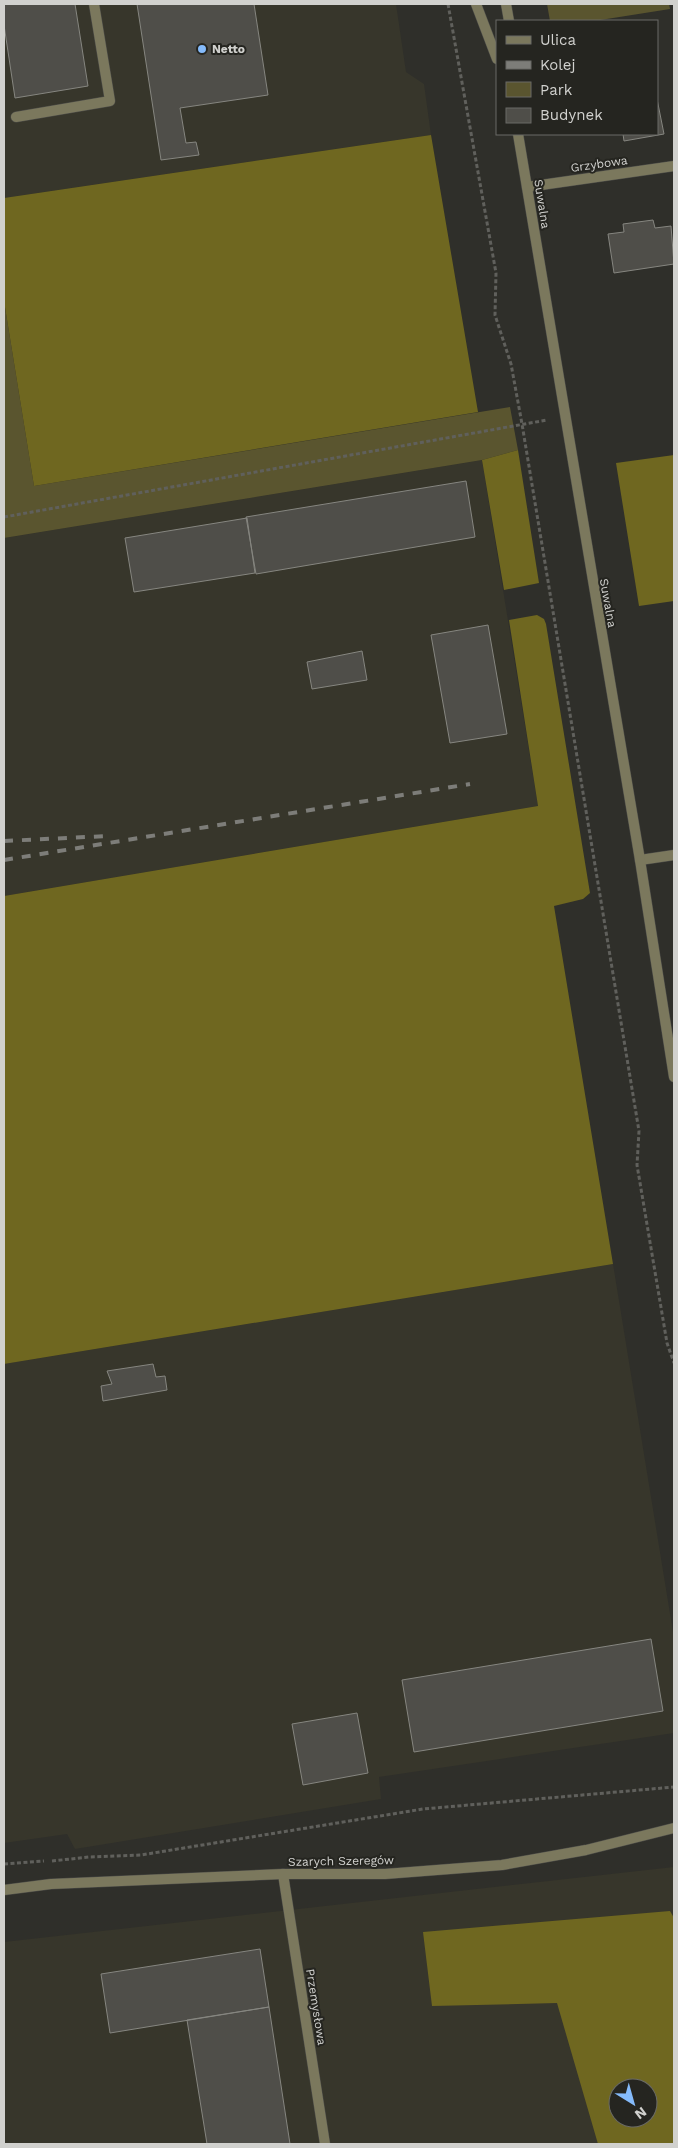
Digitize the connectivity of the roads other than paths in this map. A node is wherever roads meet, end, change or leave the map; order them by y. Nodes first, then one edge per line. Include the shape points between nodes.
1 (94, 4) edge
2 (476, 4) edge
3 (506, 4) edge
4 (508, 20) edge
5 (496, 56) edge
6 (16, 117) dead end
7 (518, 135) edge
8 (674, 166) edge
9 (527, 187) junction
10 (674, 855) edge
11 (640, 860) junction
12 (674, 1077) edge
13 (674, 1828) edge
14 (283, 1874) junction
15 (4, 1890) edge
16 (325, 2144) edge

1 - 6 street via 110,101
2 - 5 street
3 - 4 street
7 - 9 street, Suwalna
8 - 9 street, Grzybowa
9 - 11 street, Suwalna
10 - 11 street
11 - 12 street, Suwalna
13 - 14 street, Szarych Szeregów via 586,1850 502,1865 404,1873
14 - 15 street, Szarych Szeregów via 51,1884
14 - 16 street, Przemysłowa

